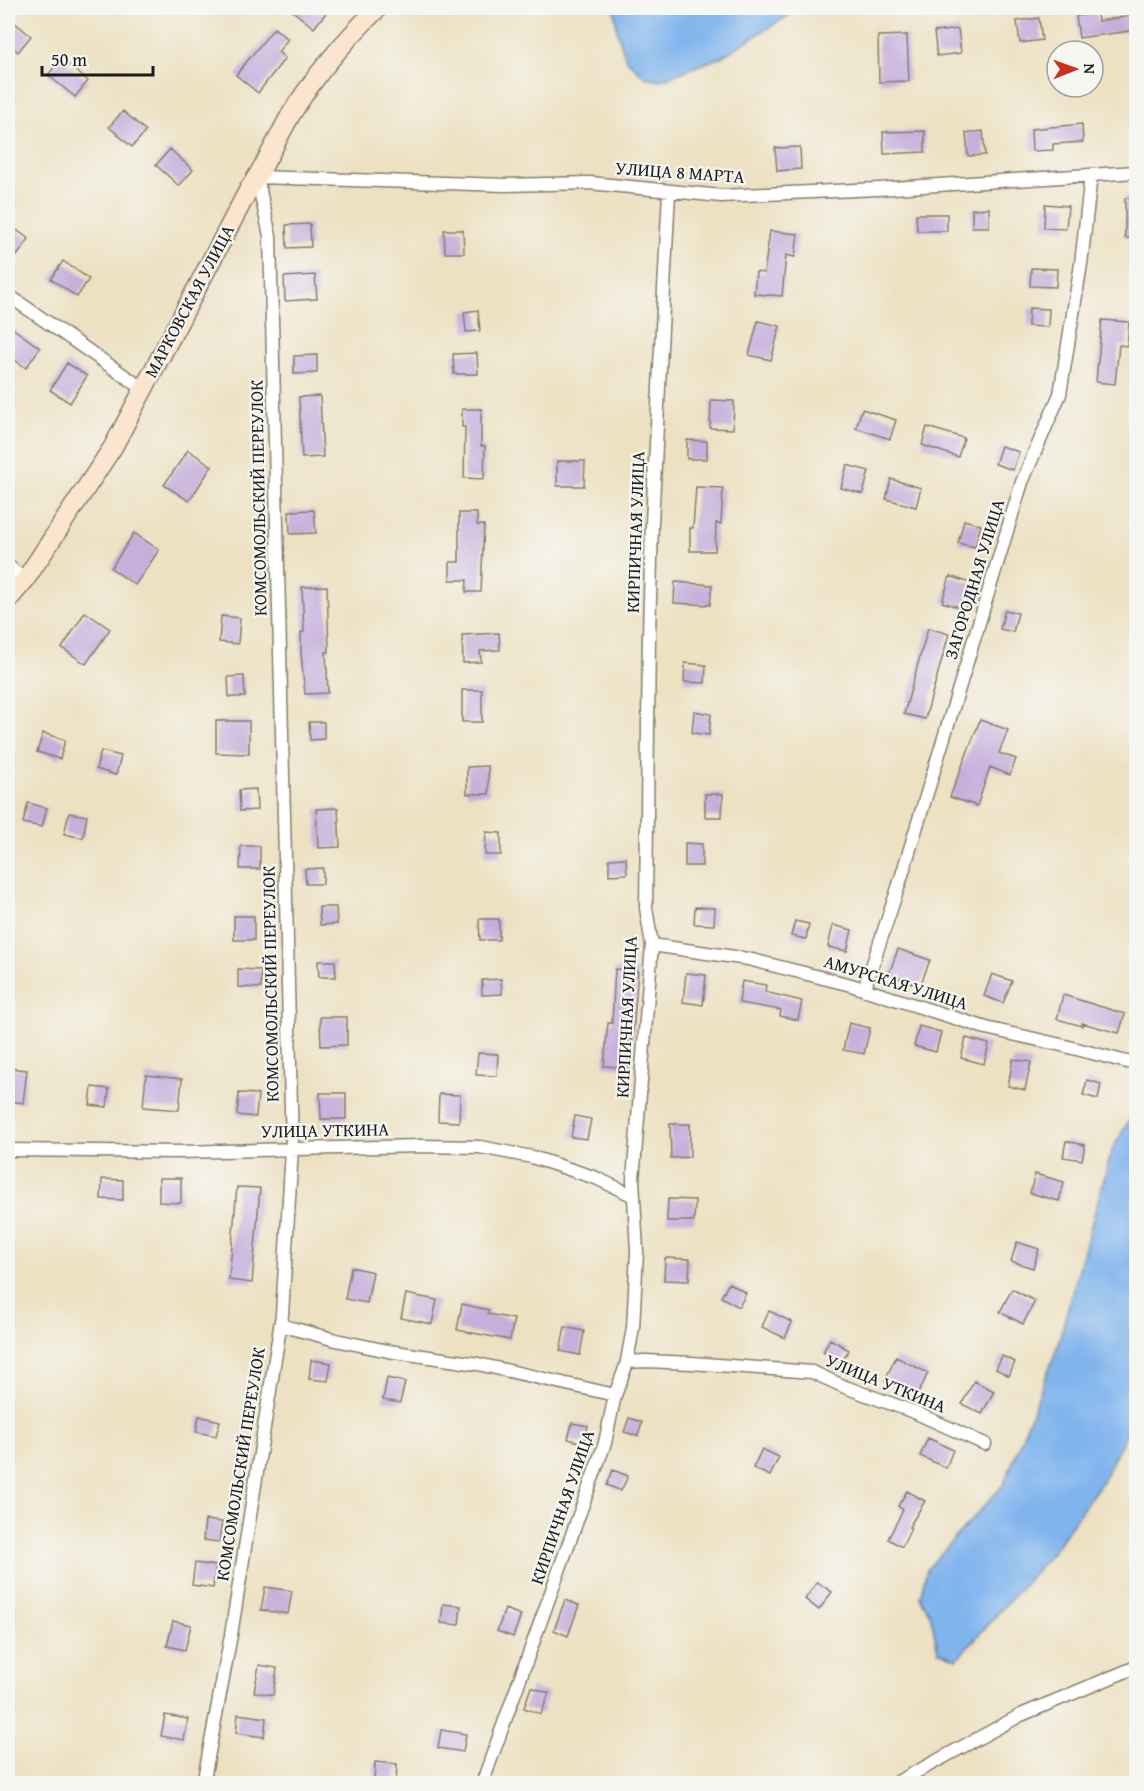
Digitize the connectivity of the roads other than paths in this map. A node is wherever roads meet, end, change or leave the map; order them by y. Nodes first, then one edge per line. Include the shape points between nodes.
1 (378, 8) edge
2 (1137, 172) edge
3 (1091, 175) junction
4 (257, 177) junction
5 (669, 192) junction
6 (8, 295) edge
7 (142, 388) junction
8 (8, 566) edge
9 (25, 580) junction
10 (8, 600) edge
11 (652, 945) junction
12 (864, 990) junction
13 (1127, 1062) dead end
14 (292, 1149) junction
15 (8, 1150) edge
16 (634, 1196) junction
17 (280, 1325) junction
18 (627, 1362) junction
19 (615, 1395) junction
20 (985, 1444) dead end
21 (1137, 1667) edge
22 (203, 1784) edge
23 (482, 1784) edge
24 (894, 1784) edge

1 - 4 main road, МАРКОВСКАЯ УЛИЦА via 340,48 291,115
2 - 3 street, УЛИЦА 8 МАРТА
3 - 5 street, УЛИЦА 8 МАРТА via 721,196
3 - 12 street, ЗАГОРОДНАЯ УЛИЦА via 1060,394 1022,482
4 - 5 street, УЛИЦА 8 МАРТА via 505,185 590,183
4 - 7 main road, МАРКОВСКАЯ УЛИЦА
4 - 14 street, КОМСОМОЛЬСКИЙ ПЕРЕУЛОК via 270,236
5 - 11 street, КИРПИЧНАЯ УЛИЦА via 649,646 646,908
6 - 7 street
7 - 9 main road, МАРКОВСКАЯ УЛИЦА via 113,447
8 - 9 street
9 - 10 main road, МАРКОВСКАЯ УЛИЦА
11 - 12 street, АМУРСКАЯ УЛИЦА via 748,959
11 - 16 street, КИРПИЧНАЯ УЛИЦА
12 - 13 street, АМУРСКАЯ УЛИЦА via 986,1028
14 - 15 street, УЛИЦА УТКИНА
14 - 16 street, УЛИЦА УТКИНА via 480,1147 532,1157 596,1178
14 - 17 street, КОМСОМОЛЬСКИЙ ПЕРЕУЛОК
16 - 18 street, КИРПИЧНАЯ УЛИЦА via 637,1251
17 - 19 street via 357,1345 478,1364
17 - 22 street, КОМСОМОЛЬСКИЙ ПЕРЕУЛОК
18 - 19 street, КИРПИЧНАЯ УЛИЦА
18 - 20 street, УЛИЦА УТКИНА via 812,1372
19 - 23 street, КИРПИЧНАЯ УЛИЦА via 605,1443
21 - 24 street via 1021,1715

